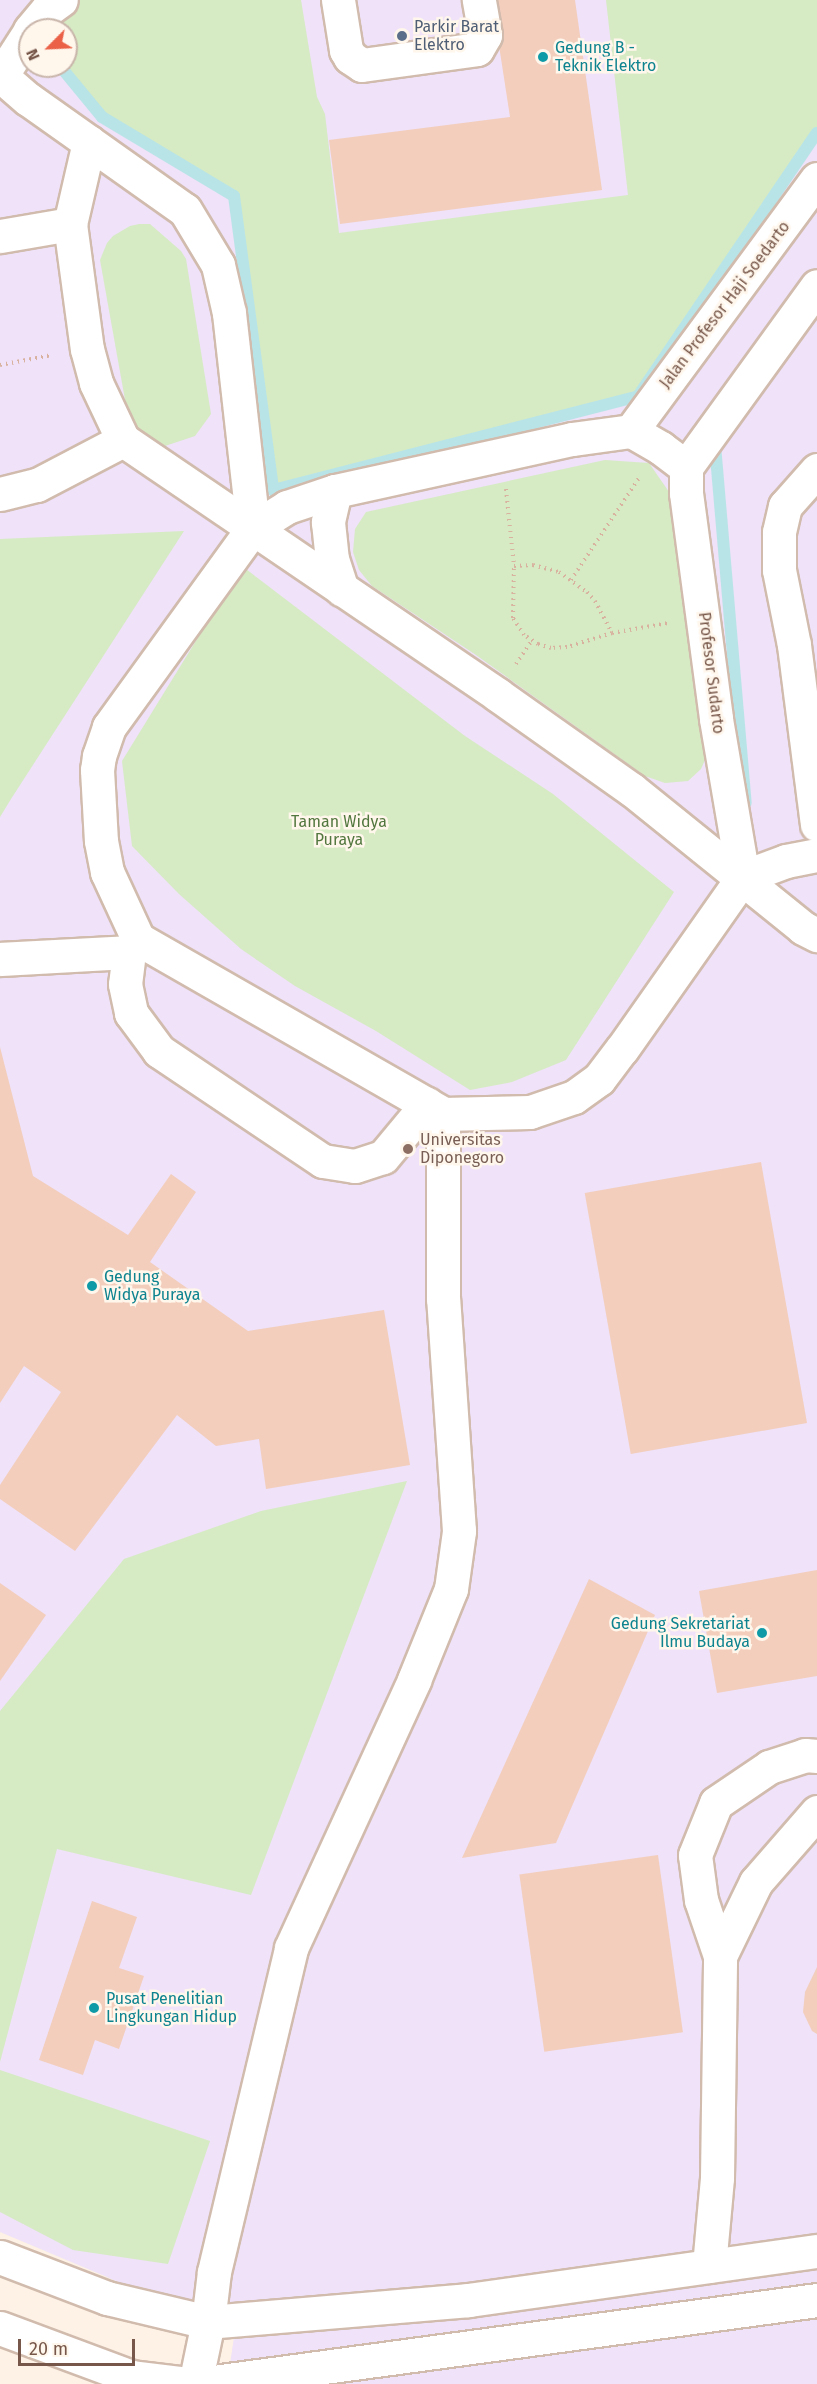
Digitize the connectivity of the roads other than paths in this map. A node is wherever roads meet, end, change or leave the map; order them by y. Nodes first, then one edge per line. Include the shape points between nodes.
1 (338, 0) edge
2 (479, 0) edge
3 (41, 14) edge
4 (1, 76) edge
5 (89, 142) junction
6 (811, 200) edge
7 (70, 224) junction
8 (0, 236) edge
9 (817, 286) edge
10 (632, 431) junction
11 (123, 440) junction
12 (686, 467) junction
13 (817, 470) edge
14 (335, 490) junction
15 (0, 494) edge
16 (254, 528) junction
17 (342, 589) junction
18 (817, 825) edge
19 (817, 855) edge
20 (743, 877) junction
21 (817, 935) edge
22 (133, 946) junction
23 (0, 959) edge
24 (435, 1109) junction
25 (817, 1756) edge
26 (817, 1812) edge
27 (720, 1956) junction
28 (817, 2251) edge
29 (0, 2257) edge
30 (709, 2266) junction
31 (817, 2300) edge
32 (208, 2322) junction
33 (0, 2328) edge
34 (188, 2384) edge
35 (197, 2384) edge

1 - 2 street via 346,50 362,65 477,49 485,34
3 - 4 street
4 - 5 street
5 - 7 street
5 - 16 street via 185,210 218,265 229,313
6 - 10 street, Jalan Profesor Haji Soedarto
7 - 8 street
7 - 11 street via 87,349 96,382
9 - 12 street
10 - 12 street
10 - 14 street via 501,453
11 - 15 street via 37,485
11 - 16 street
12 - 20 street, Profesor Sudarto via 686,493 717,719
13 - 18 street via 785,506 779,532 779,570 794,645
14 - 16 street via 287,507
14 - 17 street via 328,522 332,558
16 - 17 street
16 - 22 street via 109,727 99,756 101,841 106,872
17 - 20 street via 621,782
19 - 20 street via 786,861
20 - 21 street via 803,928
20 - 24 street via 599,1079 573,1097 530,1112
22 - 23 street
22 - 24 street
22 - 24 street via 125,984 132,1013 159,1051 323,1161 355,1166 383,1157
24 - 32 street via 459,1531 451,1589 414,1680 291,1948 213,2272
25 - 27 street via 805,1755 769,1767 716,1803 695,1855 701,1900
26 - 27 street via 756,1882
27 - 30 street via 717,2178
28 - 30 street
29 - 32 street via 107,2298
30 - 32 street via 468,2300
31 - 35 street
32 - 35 street
33 - 34 street via 132,2378

